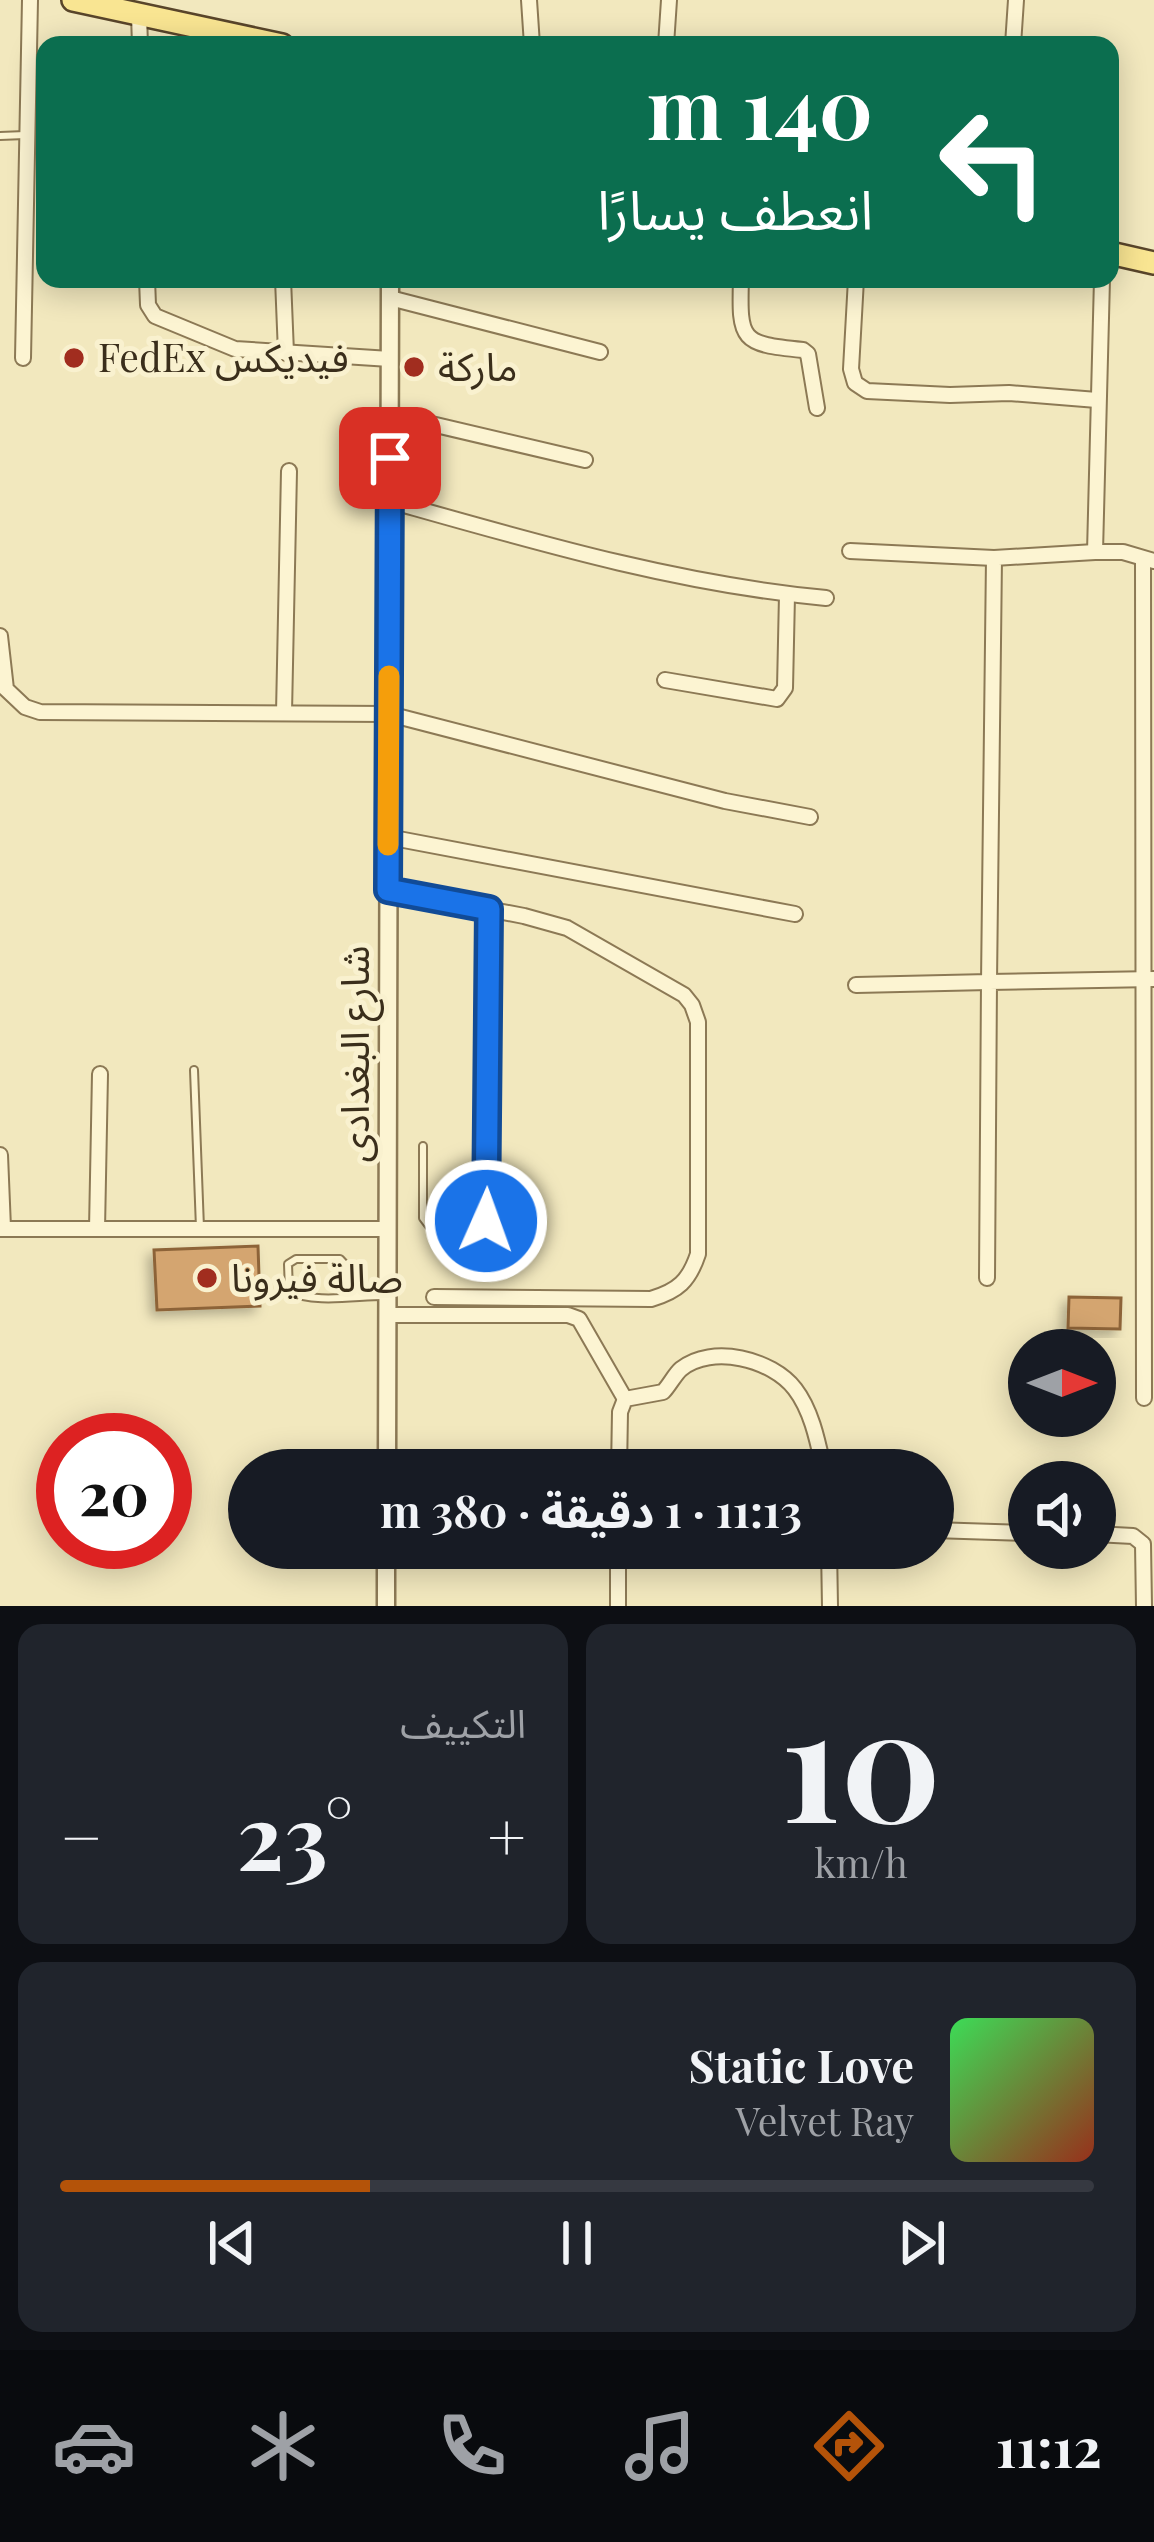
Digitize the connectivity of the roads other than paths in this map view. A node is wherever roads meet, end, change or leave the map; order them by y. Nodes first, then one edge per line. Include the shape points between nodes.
1 (30, 0) edge
2 (73, 0) edge
3 (529, 0) edge
4 (669, 0) edge
5 (1016, 0) edge
6 (99, 3) edge
7 (139, 15) junction
8 (140, 36) edge
9 (239, 36) edge
10 (531, 36) edge
11 (667, 36) edge
12 (1014, 36) edge
13 (25, 135) junction
14 (0, 136) edge
15 (1119, 255) edge
16 (1154, 263) edge
17 (147, 288) edge
18 (283, 288) edge
19 (390, 288) edge
20 (741, 288) edge
21 (856, 288) edge
22 (1102, 288) edge
23 (600, 352) dead end
24 (286, 353) junction
25 (23, 358) dead end
26 (390, 359) junction
27 (1096, 400) junction
28 (817, 409) dead end
29 (389, 414) junction
30 (585, 460) dead end
31 (289, 471) dead end
32 (390, 501) junction
33 (850, 550) dead end
34 (1095, 552) junction
35 (994, 558) junction
36 (1148, 560) edge
37 (787, 595) junction
38 (826, 598) dead end
39 (0, 636) edge
40 (665, 680) dead end
41 (284, 713) junction
42 (388, 714) junction
43 (810, 817) dead end
44 (388, 837) junction
45 (388, 890) junction
46 (489, 909) junction
47 (795, 914) dead end
48 (1148, 979) edge
49 (988, 982) junction
50 (856, 985) dead end
51 (194, 1070) dead end
52 (100, 1074) dead end
53 (423, 1146) dead end
54 (0, 1155) edge
55 (1, 1228) edge
56 (98, 1229) junction
57 (200, 1229) junction
58 (387, 1229) junction
59 (987, 1278) dead end
60 (357, 1296) junction
61 (434, 1297) dead end
62 (387, 1305) junction
63 (625, 1399) junction
64 (1144, 1399) dead end
65 (387, 1449) edge
66 (619, 1449) edge
67 (818, 1449) edge
68 (954, 1531) edge
69 (1008, 1532) edge
70 (1116, 1535) edge
71 (386, 1569) edge
72 (618, 1569) edge
73 (830, 1569) edge
74 (386, 1606) edge
75 (618, 1606) edge
76 (830, 1606) edge
77 (1144, 1606) edge

1 - 13 street
2 - 6 main road
3 - 10 street
4 - 11 street
5 - 12 street
6 - 7 main road
7 - 8 street
7 - 9 main road
13 - 14 lane
13 - 25 street
15 - 16 main road
17 - 24 street via 148,305 164,322 235,349
18 - 24 street
19 - 23 street
19 - 26 street, شارع البغدادى
20 - 28 street via 746,337 808,355
21 - 27 street via 851,369 867,392
22 - 27 street
24 - 26 street
26 - 29 street, شارع البغدادى
27 - 34 street
29 - 30 street
29 - 32 street, شارع البغدادى
31 - 41 street
32 - 37 street via 594,559
32 - 42 street, شارع البغدادى
33 - 35 street
34 - 35 street
34 - 36 street
35 - 49 street
36 - 48 street
37 - 38 street
37 - 40 street via 785,688 777,699
39 - 41 street via 6,689 40,712
41 - 42 street
42 - 43 street
42 - 44 street, شارع البغدادى
44 - 45 street, شارع البغدادى
44 - 47 street
45 - 46 street
45 - 58 street, شارع البغدادى
46 - 53 lane via 486,1221 479,1227 429,1226 423,1218
46 - 61 street via 567,928 692,1005 698,1254 686,1282 651,1299
48 - 49 street
48 - 64 street
49 - 50 street
49 - 59 street
51 - 57 lane
52 - 56 street
54 - 55 street
55 - 56 street
56 - 57 street
57 - 58 street
58 - 62 street, شارع البغدادى
60 - 60 lane via 299,1296 290,1291 288,1264 340,1259 354,1274
60 - 62 lane
62 - 63 street via 579,1319
62 - 65 street, شارع البغدادى
63 - 66 street
63 - 67 street via 664,1392 682,1368 711,1357 752,1360 796,1390
68 - 69 street
70 - 77 street via 1142,1544
71 - 74 street
72 - 75 street
73 - 76 street

